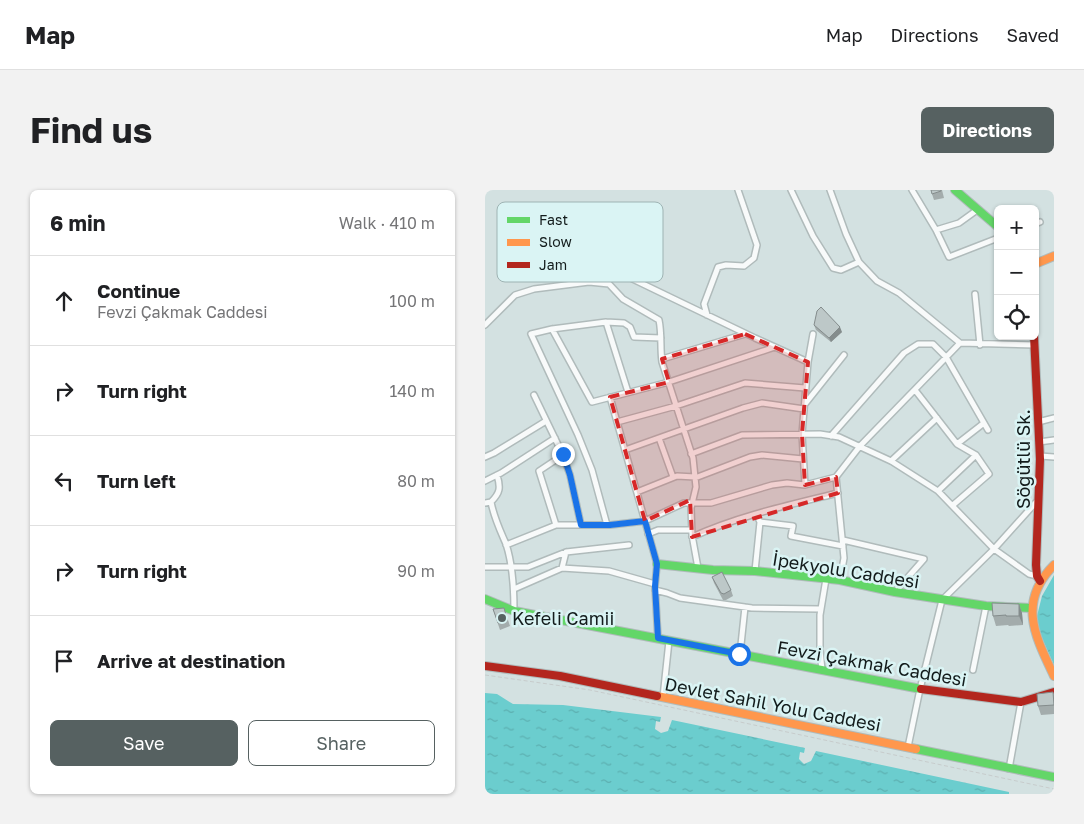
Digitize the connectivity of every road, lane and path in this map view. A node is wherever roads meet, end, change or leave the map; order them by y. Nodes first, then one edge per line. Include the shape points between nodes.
1 (738, 190) edge
2 (791, 190) edge
3 (830, 190) edge
4 (912, 190) edge
5 (955, 190) edge
6 (977, 210) junction
7 (994, 223) edge
8 (936, 230) junction
9 (994, 240) edge
10 (1054, 256) edge
11 (859, 262) junction
12 (1039, 262) edge
13 (589, 282) joint
14 (639, 282) edge
15 (975, 294) dead end
16 (707, 315) junction
17 (606, 322) junction
18 (485, 325) edge
19 (552, 328) junction
20 (745, 334) junction
21 (813, 334) dead end
22 (661, 338) junction
23 (1034, 340) edge
24 (959, 343) junction
25 (980, 344) junction
26 (775, 347) junction
27 (844, 355) dead end
28 (946, 357) junction
29 (662, 359) junction
30 (808, 362) junction
31 (669, 382) junction
32 (805, 388) junction
33 (915, 390) junction
34 (628, 392) junction
35 (534, 395) dead end
36 (610, 397) junction
37 (676, 406) junction
38 (804, 406) junction
39 (937, 418) junction
40 (1054, 418) edge
41 (546, 421) junction
42 (617, 422) junction
43 (1038, 422) junction
44 (983, 423) junction
45 (683, 430) junction
46 (988, 430) dead end
47 (802, 434) junction
48 (831, 436) junction
49 (555, 438) junction
50 (659, 438) junction
51 (1054, 440) edge
52 (1039, 442) junction
53 (957, 444) junction
54 (861, 446) junction
55 (625, 450) junction
56 (563, 454) junction
57 (691, 454) junction
58 (976, 456) junction
59 (1040, 456) junction
60 (485, 457) edge
61 (1054, 457) edge
62 (803, 459) junction
63 (891, 461) junction
64 (497, 476) junction
65 (673, 477) junction
66 (695, 477) junction
67 (836, 478) junction
68 (485, 481) edge
69 (805, 486) junction
70 (939, 491) junction
71 (637, 492) junction
72 (837, 493) junction
73 (1039, 498) junction
74 (488, 503) edge
75 (692, 503) junction
76 (953, 505) junction
77 (754, 515) junction
78 (645, 521) junction
79 (760, 522) junction
80 (607, 524) junction
81 (556, 525) junction
82 (581, 525) junction
83 (691, 530) junction
84 (648, 534) junction
85 (692, 537) junction
86 (843, 543) junction
87 (506, 545) junction
88 (629, 545) dead end
89 (993, 549) junction
90 (566, 552) junction
91 (657, 564) junction
92 (1054, 565) edge
93 (485, 568) edge
94 (511, 568) junction
95 (562, 568) junction
96 (698, 568) junction
97 (755, 571) junction
98 (826, 579) junction
99 (1038, 579) junction
100 (840, 580) junction
101 (655, 587) junction
102 (514, 589) junction
103 (895, 592) junction
104 (486, 598) edge
105 (942, 600) junction
106 (986, 606) junction
107 (745, 607) junction
108 (1031, 608) junction
109 (820, 609) junction
110 (514, 611) junction
111 (658, 638) junction
112 (669, 641) junction
113 (739, 654) junction
114 (485, 666) edge
115 (823, 670) junction
116 (973, 670) dead end
117 (485, 673) edge
118 (1054, 676) edge
119 (920, 689) junction
120 (1054, 692) edge
121 (663, 697) junction
122 (1021, 702) junction
123 (908, 747) junction
124 (1009, 770) junction
125 (1054, 778) edge
126 (1054, 781) edge
127 (1054, 789) edge

1 - 16 street via 757,245 754,258 745,266 726,264 718,267 704,304
2 - 11 street via 833,268 841,270
3 - 11 street
4 - 8 street
5 - 6 street
6 - 7 street
6 - 8 street via 959,222
8 - 9 street via 949,257
10 - 12 street
11 - 24 street via 877,281 899,293
13 - 18 street via 534,289 515,295
13 - 22 street via 609,284 623,300 659,320
14 - 16 street
15 - 25 street
16 - 20 street
17 - 19 street
17 - 22 street via 624,323 630,327 634,337
17 - 34 street
19 - 36 street via 592,402
19 - 80 street via 531,334 592,470
20 - 26 street
20 - 29 street
21 - 30 street
22 - 29 street
23 - 25 street
23 - 43 street, Söğütlü Sk.
24 - 25 street
24 - 28 street
26 - 30 street
26 - 31 street
27 - 38 street
28 - 33 street
28 - 44 street
28 - 48 street via 933,344 918,344 904,353
29 - 31 street
30 - 32 street
31 - 34 street
31 - 37 street
32 - 37 street via 745,383
32 - 38 street
33 - 39 street
33 - 54 street
34 - 36 street
35 - 41 street
36 - 42 street
37 - 42 street
37 - 45 street
38 - 45 street via 762,403
38 - 47 street
39 - 53 street
39 - 63 street
40 - 43 street
41 - 49 street
41 - 60 street
42 - 55 street
43 - 52 street, Söğütlü Sk.
44 - 46 street
44 - 53 street
45 - 50 street
45 - 57 street
47 - 48 street
47 - 57 street via 742,435
47 - 62 street
48 - 54 street
49 - 56 street
49 - 64 street
50 - 55 street
50 - 65 street
51 - 52 street
52 - 59 street, Söğütlü Sk.
53 - 58 street
54 - 63 street
54 - 67 street
55 - 71 street
56 - 81 street via 539,471
56 - 82 street
57 - 66 street
58 - 70 street
58 - 76 street via 989,474
59 - 61 street
59 - 73 street, Söğütlü Sk.
62 - 66 street via 762,455
62 - 69 street
63 - 70 street
64 - 68 street
64 - 74 street via 501,487 498,495
65 - 66 street
65 - 71 street
66 - 75 street
67 - 69 street
67 - 72 street
69 - 75 street via 772,485 711,503
70 - 76 street
71 - 78 street
72 - 77 street
72 - 86 street
73 - 89 street
73 - 99 street, Söğütlü Sk.
74 - 87 street
75 - 78 street via 684,502
75 - 83 street
76 - 89 street
77 - 79 street
77 - 85 street
78 - 80 street
78 - 84 street
79 - 86 street via 793,526 791,536
79 - 97 street
80 - 82 street
81 - 82 street
81 - 87 street
83 - 84 street via 658,530
83 - 85 street
84 - 91 street
85 - 96 street
86 - 100 street via 845,558
86 - 103 street via 924,560
87 - 94 street
88 - 90 street
89 - 99 street
89 - 105 street
90 - 94 street via 528,567
90 - 95 street
91 - 96 street, İpekyolu Caddesi
91 - 101 street
92 - 99 street
93 - 94 street
94 - 102 street
95 - 101 street via 609,571
95 - 102 street
96 - 97 street, İpekyolu Caddesi
97 - 98 street, İpekyolu Caddesi
98 - 100 street, İpekyolu Caddesi
98 - 109 street
99 - 108 street
100 - 103 street, İpekyolu Caddesi
101 - 107 street via 680,598
101 - 111 street
102 - 110 street
103 - 105 street, İpekyolu Caddesi
104 - 110 street, Fevzi Çakmak Caddesi
105 - 106 street, İpekyolu Caddesi
105 - 119 street
106 - 108 street, İpekyolu Caddesi
106 - 116 street
107 - 109 street
107 - 113 street
108 - 118 street via 1033,629
109 - 115 street
110 - 111 street, Fevzi Çakmak Caddesi
111 - 112 street, Fevzi Çakmak Caddesi
112 - 113 street, Fevzi Çakmak Caddesi
112 - 121 street
113 - 115 street, Fevzi Çakmak Caddesi
114 - 121 street, Devlet Sahil Yolu Caddesi via 560,676
115 - 119 street, Fevzi Çakmak Caddesi
117 - 124 street, Devlet Sahil Yolu Caddesi via 592,687
117 - 127 path via 590,690
119 - 122 street, Fevzi Çakmak Caddesi
119 - 123 street
120 - 122 street
121 - 123 street, Devlet Sahil Yolu Caddesi
122 - 124 street
123 - 124 street, Devlet Sahil Yolu Caddesi
124 - 125 street, Devlet Sahil Yolu Caddesi
124 - 126 street, Devlet Sahil Yolu Caddesi

